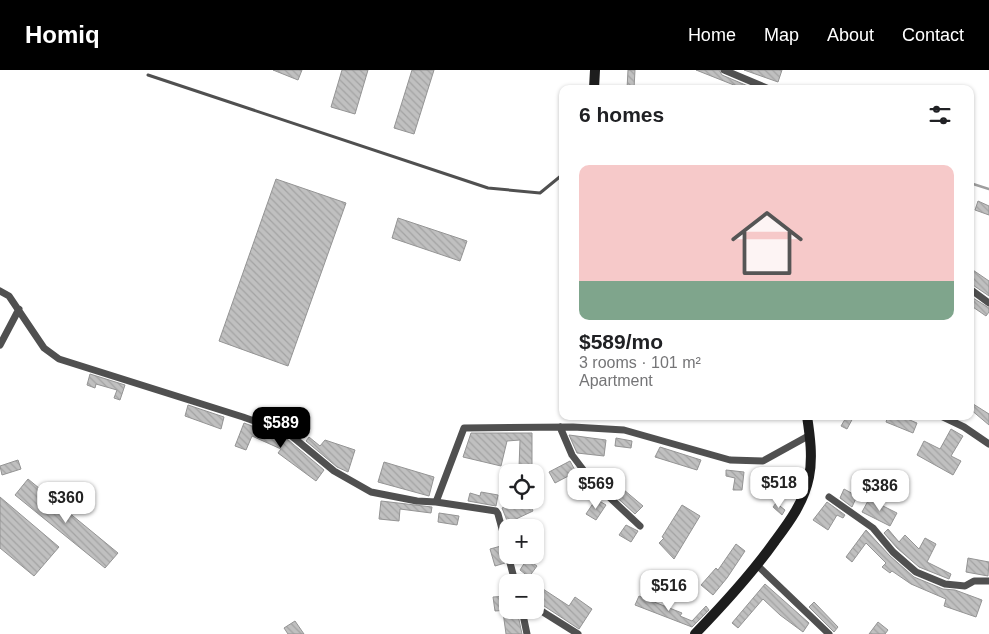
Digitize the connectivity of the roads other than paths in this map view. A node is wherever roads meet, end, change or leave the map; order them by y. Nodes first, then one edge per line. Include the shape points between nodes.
1 (595, 70) edge
2 (724, 70) edge
3 (148, 75) dead end
4 (594, 85) edge
5 (760, 85) edge
6 (559, 177) edge
7 (0, 291) edge
8 (974, 292) edge
9 (989, 303) edge
10 (19, 309) junction
11 (0, 345) edge
12 (808, 420) edge
13 (949, 420) edge
14 (560, 427) junction
15 (810, 435) junction
16 (989, 444) edge
17 (829, 497) dead end
18 (436, 502) junction
19 (499, 519) edge
20 (640, 526) dead end
21 (758, 566) junction
22 (989, 581) edge
23 (544, 613) edge
24 (524, 619) edge
25 (527, 634) edge
26 (578, 634) edge
27 (695, 634) edge
28 (829, 634) edge

1 - 4 main road
2 - 5 street
3 - 6 lane via 488,188 540,193
7 - 10 street via 10,296
8 - 9 street
10 - 11 street
10 - 18 street via 44,348 58,359 288,433 334,471 371,492
12 - 15 main road
13 - 16 street
14 - 15 street via 624,430 730,460 763,461
14 - 18 street via 464,428
14 - 20 street via 572,455 591,480
15 - 21 main road via 809,476 801,502
17 - 22 street via 873,528 916,572 945,584 965,586 974,581
18 - 19 street via 497,512
21 - 27 main road
21 - 28 street
23 - 26 street
24 - 25 street

